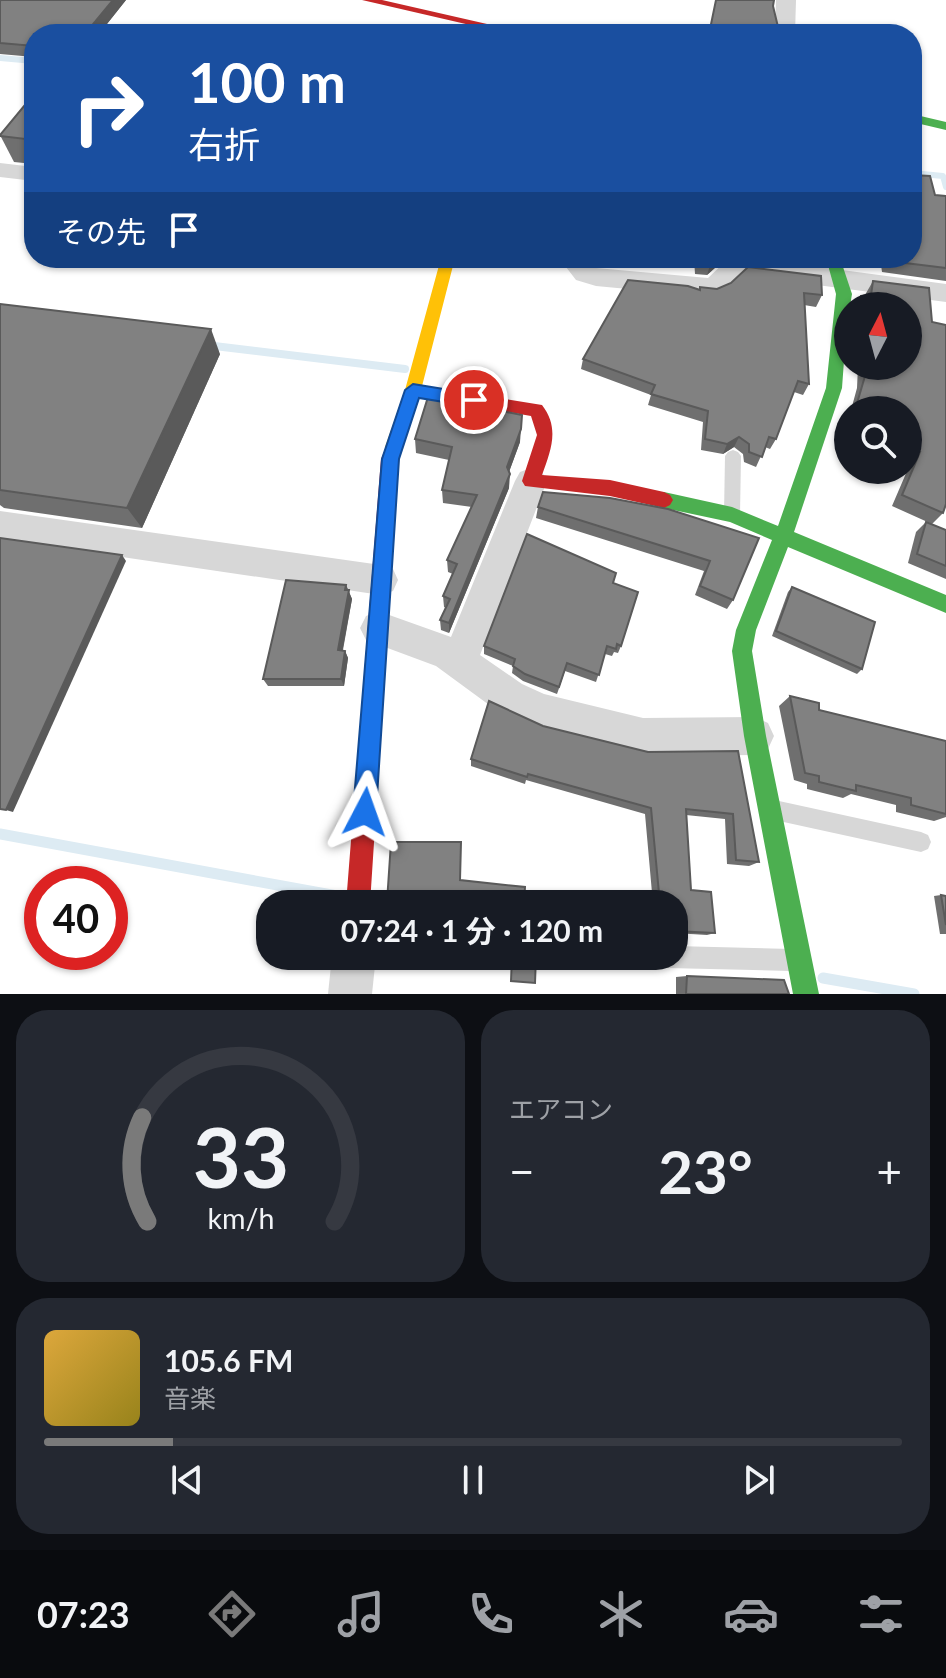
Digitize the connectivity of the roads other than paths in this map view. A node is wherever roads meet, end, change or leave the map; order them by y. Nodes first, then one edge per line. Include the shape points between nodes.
1 (367, 0) edge
2 (786, 0) edge
3 (473, 24) edge
4 (785, 24) edge
5 (922, 120) edge
6 (946, 126) edge
7 (0, 170) edge
8 (24, 173) edge
9 (445, 268) edge
10 (580, 268) edge
11 (732, 268) edge
12 (812, 268) edge
13 (837, 269) edge
14 (946, 293) edge
15 (413, 390) junction
16 (733, 456) edge
17 (531, 481) junction
18 (732, 515) junction
19 (0, 525) edge
20 (784, 534) junction
21 (381, 580) junction
22 (946, 604) edge
23 (378, 628) junction
24 (460, 660) junction
25 (755, 736) junction
26 (770, 809) junction
27 (921, 842) dead end
28 (359, 890) edge
29 (688, 958) edge
30 (797, 961) junction
31 (353, 970) edge
32 (350, 994) edge
33 (806, 994) edge

1 - 3 street
2 - 4 street
5 - 6 street
7 - 8 street
9 - 15 street
10 - 11 street via 596,277 713,288
12 - 13 street
13 - 14 street
13 - 20 street via 844,294 834,388
15 - 17 street via 543,414 545,433
15 - 21 street via 390,459
16 - 18 lane
17 - 18 street via 610,488
17 - 24 street
18 - 20 street
19 - 21 street
20 - 22 street
20 - 25 street via 742,651
21 - 23 street
23 - 24 street
23 - 28 street
24 - 25 street via 509,697 542,712 643,737
25 - 26 street
26 - 27 lane
26 - 30 street
29 - 30 lane
30 - 33 street
31 - 32 street

